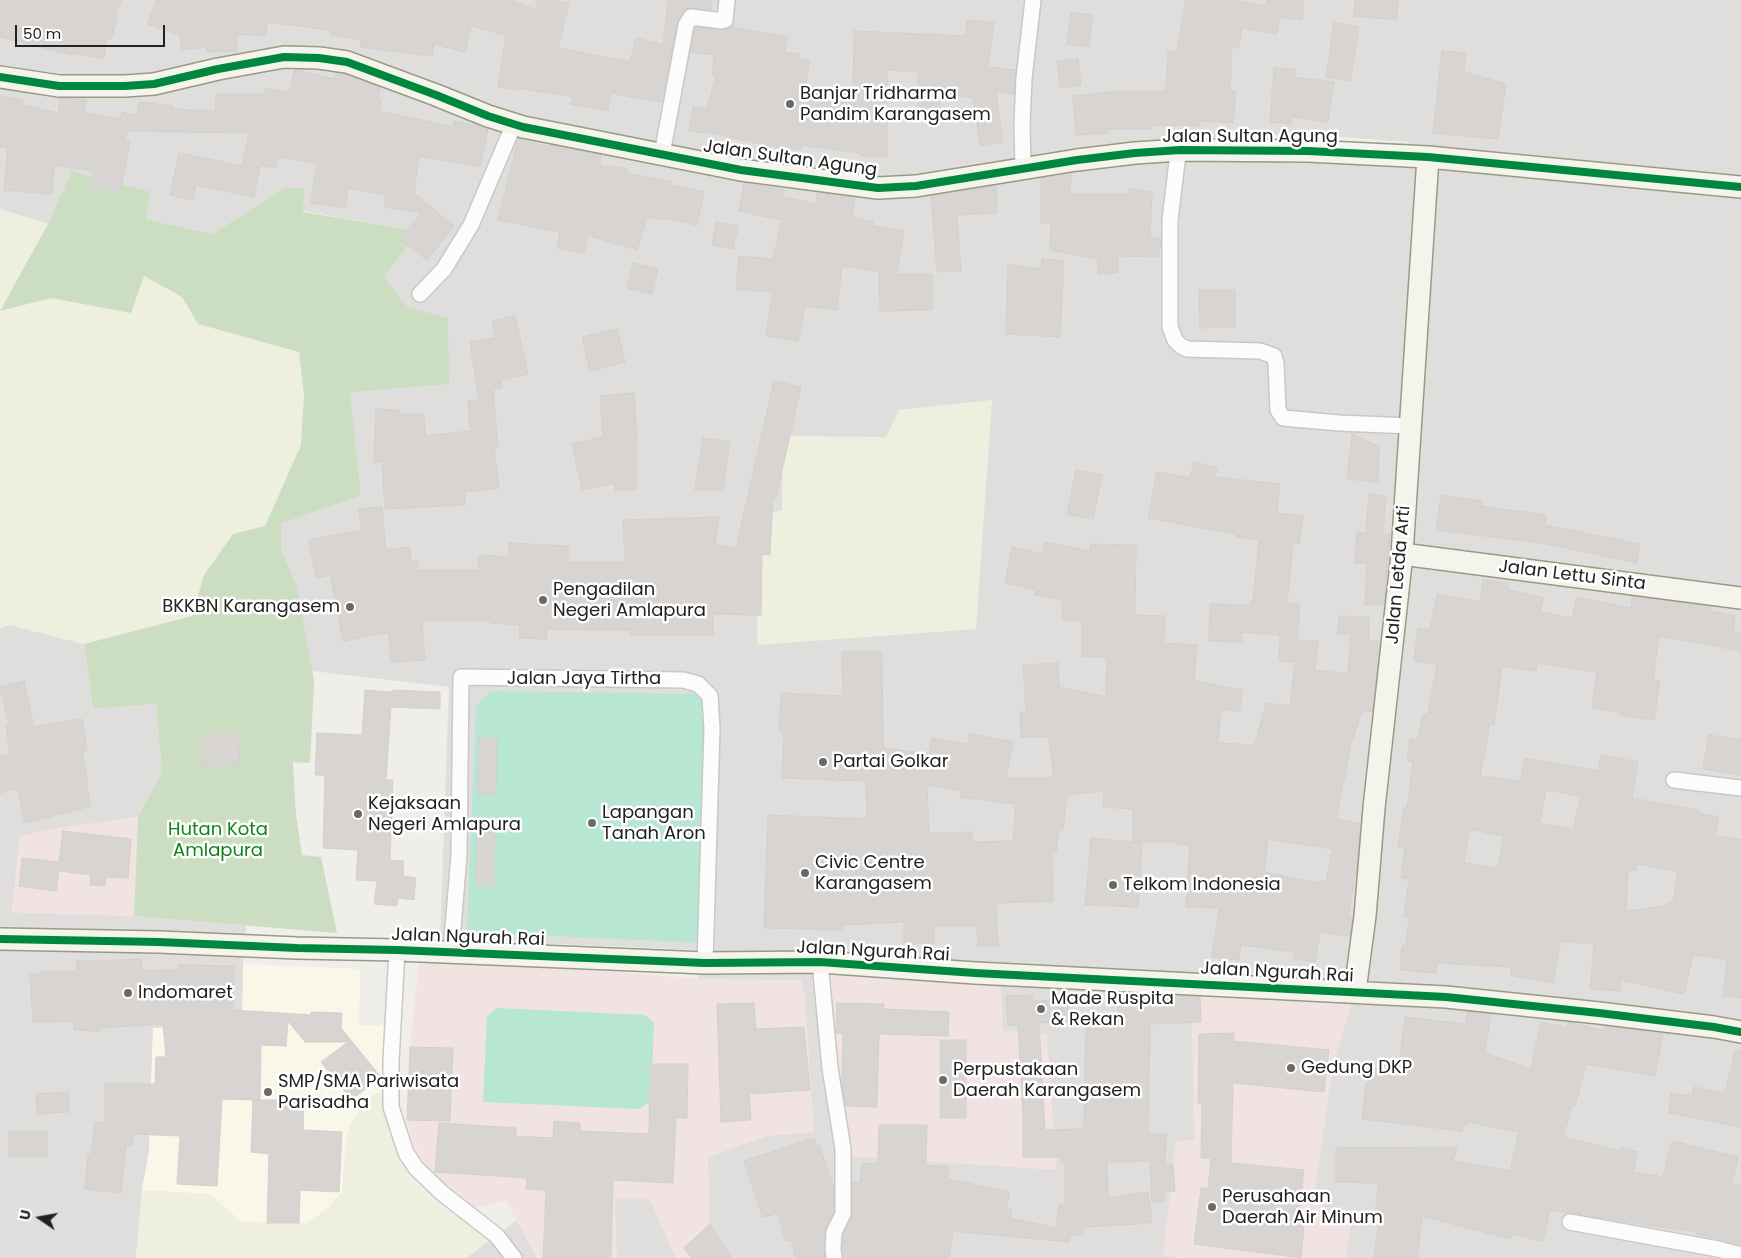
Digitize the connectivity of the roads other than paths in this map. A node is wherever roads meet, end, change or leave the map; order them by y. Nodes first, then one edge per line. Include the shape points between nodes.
1 (727, 0) edge
2 (1034, 0) edge
3 (0, 77) edge
4 (514, 124) junction
5 (1180, 150) junction
6 (662, 154) junction
7 (1428, 157) junction
8 (1023, 168) junction
9 (1741, 187) edge
10 (420, 294) dead end
11 (1410, 426) junction
12 (1402, 554) junction
13 (1741, 598) edge
14 (1674, 780) dead end
15 (1741, 788) edge
16 (0, 939) edge
17 (398, 950) junction
18 (451, 952) junction
19 (705, 962) junction
20 (820, 962) junction
21 (1355, 992) junction
22 (1741, 1032) edge
23 (1570, 1222) dead end
24 (1741, 1255) edge
25 (514, 1258) edge
26 (834, 1258) edge

1 - 6 street via 724,20 691,17 686,25
2 - 8 street via 1024,78
3 - 4 street, Jalan Sultan Agung via 59,86 125,86 154,84 284,57 319,58 346,62
4 - 6 street, Jalan Sultan Agung
4 - 10 street via 471,225 444,269
5 - 7 street, Jalan Sultan Agung via 1308,151
5 - 8 street, Jalan Sultan Agung
5 - 11 street via 1170,220 1170,327 1175,340 1187,349 1260,351 1274,356 1278,410 1283,418
6 - 8 street, Jalan Sultan Agung via 741,170 878,188 916,186
7 - 9 street, Jalan Sultan Agung
7 - 11 street, Jalan Letda Arti
11 - 12 street, Jalan Letda Arti
12 - 13 street, Jalan Lettu Sinta
12 - 21 street, Jalan Letda Arti
14 - 15 street
16 - 17 street, Jalan Ngurah Rai
17 - 18 street, Jalan Ngurah Rai
17 - 25 street via 391,1107 406,1153 416,1168 442,1193 497,1236
18 - 19 street, Jalan Ngurah Rai
18 - 19 street, Jalan Jaya Tirtha via 459,856 461,677 683,680 698,684 710,696 712,729
19 - 20 street, Jalan Ngurah Rai
20 - 21 street, Jalan Ngurah Rai
20 - 26 street via 830,1068 843,1149 843,1214 834,1232
21 - 22 street, Jalan Ngurah Rai via 1599,1012
23 - 24 street

